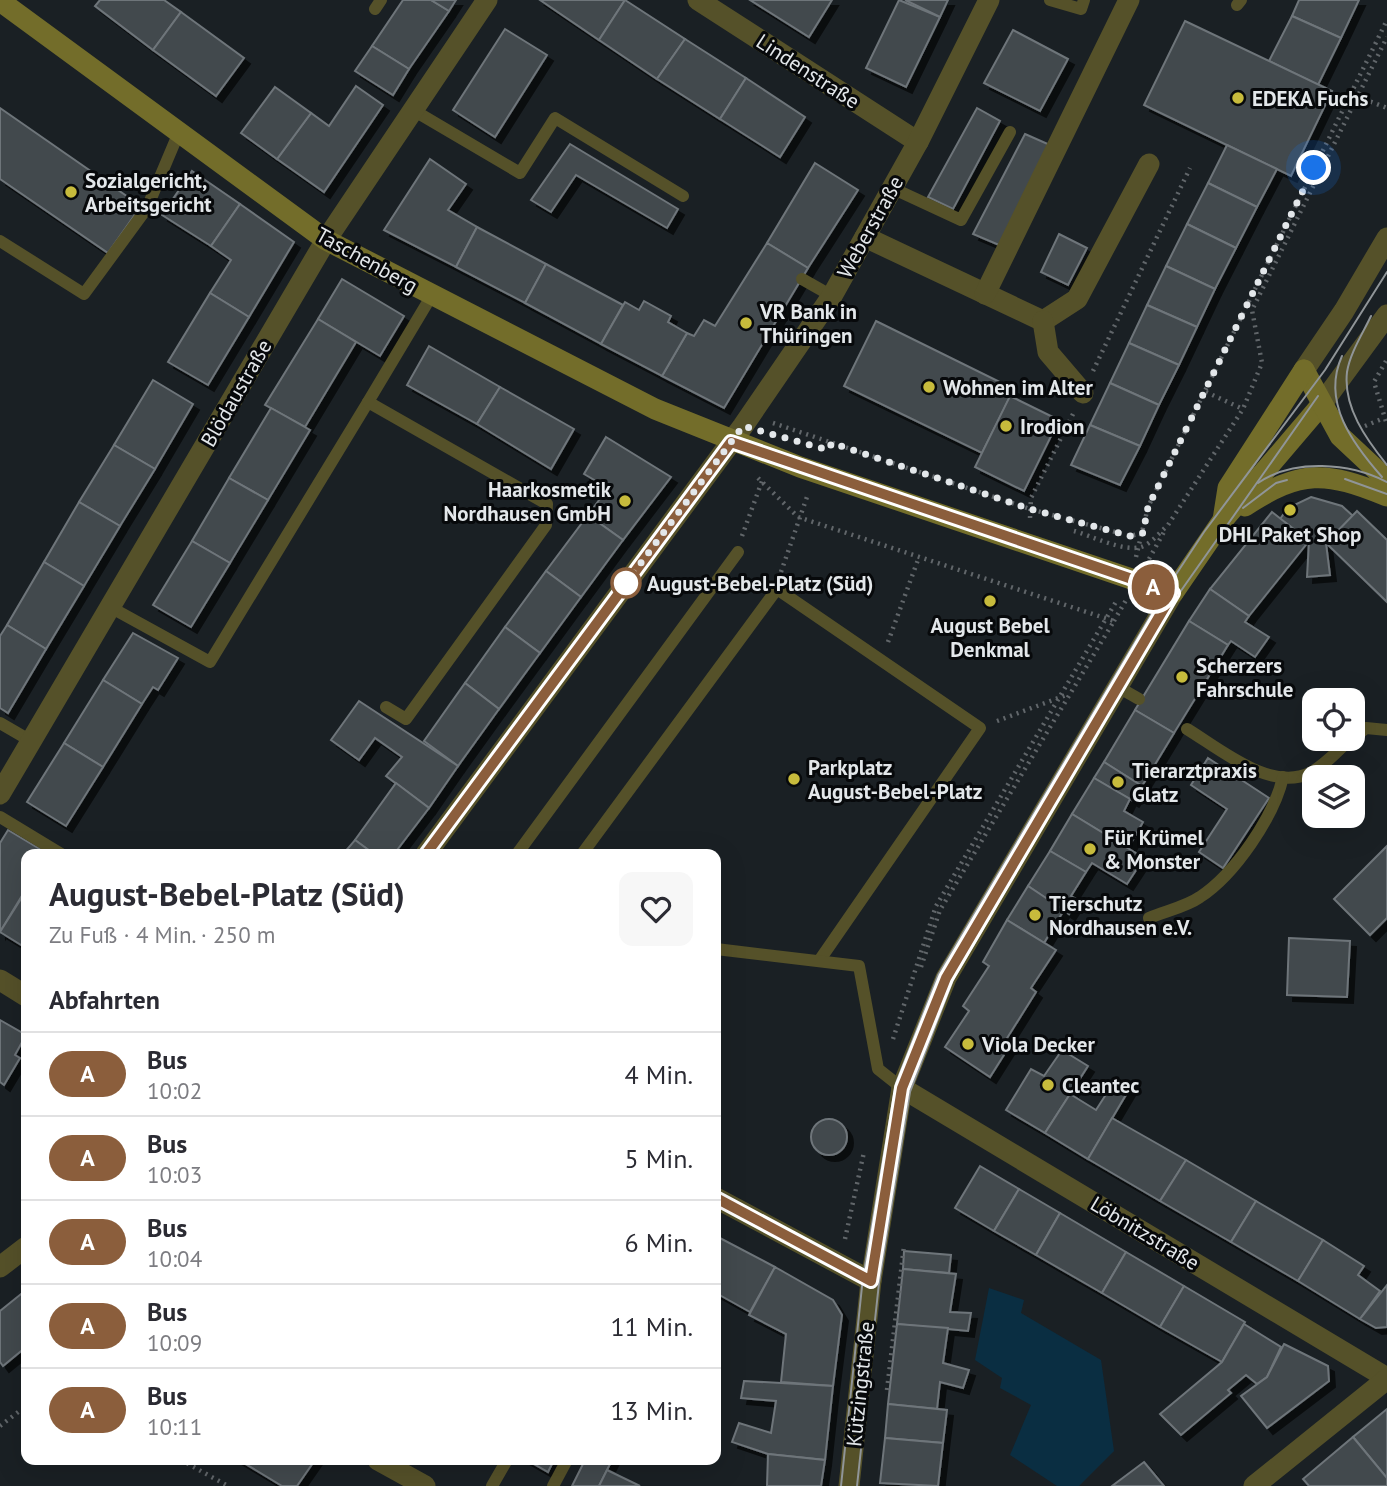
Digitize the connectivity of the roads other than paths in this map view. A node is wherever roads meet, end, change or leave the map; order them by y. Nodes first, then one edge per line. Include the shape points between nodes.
1 (487, 0) edge
2 (698, 0) edge
3 (989, 0) edge
4 (1051, 0) edge
5 (1084, 0) edge
6 (1129, 0) edge
7 (0, 1) edge
8 (413, 110) junction
9 (179, 132) junction
10 (1010, 132) dead end
11 (918, 142) junction
12 (1149, 163) dead end
13 (892, 188) junction
14 (683, 196) dead end
15 (865, 237) junction
16 (1387, 238) edge
17 (326, 240) junction
18 (0, 241) edge
19 (802, 279) dead end
20 (985, 294) junction
21 (432, 295) junction
22 (832, 296) junction
23 (1387, 314) edge
24 (1043, 321) junction
25 (1304, 370) junction
26 (1083, 393) road end
27 (368, 402) junction
28 (1321, 405) junction
29 (731, 442) junction
30 (1387, 480) edge
31 (1387, 496) edge
32 (1224, 519) junction
33 (738, 552) road end
34 (1173, 593) junction
35 (110, 607) junction
36 (1118, 687) junction
37 (1139, 699) dead end
38 (386, 707) dead end
39 (0, 723) edge
40 (1188, 729) dead end
41 (1365, 729) edge
42 (1387, 730) edge
43 (31, 741) junction
44 (1336, 751) edge
45 (1283, 777) junction
46 (0, 794) edge
47 (0, 817) edge
48 (53, 849) edge
49 (430, 849) edge
50 (521, 849) edge
51 (586, 849) edge
52 (1149, 918) dead end
53 (721, 950) edge
54 (819, 961) junction
55 (0, 980) edge
56 (21, 993) edge
57 (902, 1088) junction
58 (721, 1201) edge
59 (21, 1251) edge
60 (0, 1267) edge
61 (871, 1281) junction
62 (1387, 1378) edge
63 (384, 1465) edge
64 (504, 1465) edge
65 (564, 1465) edge
66 (400, 1480) edge
67 (425, 1486) edge
68 (492, 1486) edge
69 (553, 1486) edge
70 (849, 1486) edge
71 (1254, 1486) edge

1 - 8 street, Blödaustraße
2 - 11 street, Lindenstraße
3 - 11 street, Weberstraße
4 - 5 lane via 1081,9
6 - 20 street
7 - 9 main road, Taschenberg
8 - 14 lane via 520,173 555,118
8 - 17 street, Blödaustraße
9 - 17 main road, Taschenberg
9 - 18 lane via 147,208 85,294
10 - 13 lane via 961,220
11 - 13 street, Weberstraße
12 - 24 street via 1077,299
13 - 15 street, Weberstraße
15 - 20 street
15 - 22 street, Weberstraße
16 - 25 street
17 - 21 main road, Taschenberg
17 - 35 street, Blödaustraße
19 - 22 lane
20 - 24 street
21 - 27 lane
21 - 29 main road, Taschenberg via 655,409
22 - 29 street, Weberstraße
23 - 28 street
24 - 26 street via 1048,352
25 - 28 main road
25 - 32 main road via 1228,488
27 - 35 lane via 210,662
27 - 38 lane via 547,504 546,525 406,719
28 - 30 main road via 1340,436
28 - 32 main road
29 - 34 main road, Taschenberg
29 - 49 street, Weberstraße
31 - 32 main road via 1353,482 1313,475 1277,485
32 - 34 main road
33 - 50 lane
34 - 36 street, Kützingstraße
35 - 43 street, Blödaustraße
36 - 37 lane
36 - 57 street, Kützingstraße via 946,978
39 - 43 lane
40 - 45 lane via 1249,765
41 - 42 lane
43 - 46 street, Blödaustraße
44 - 45 lane via 1310,772
45 - 52 lane via 1278,799 1234,867 1199,898
47 - 48 lane
51 - 54 lane via 777,589 979,728
53 - 54 lane
54 - 57 lane via 859,966 878,1069
55 - 56 street
57 - 61 street, Kützingstraße
57 - 62 street, Löbnitzstraße
58 - 61 street
59 - 60 street
61 - 70 street, Kützingstraße
62 - 71 street
63 - 66 street
64 - 68 lane
65 - 69 lane
66 - 67 street

